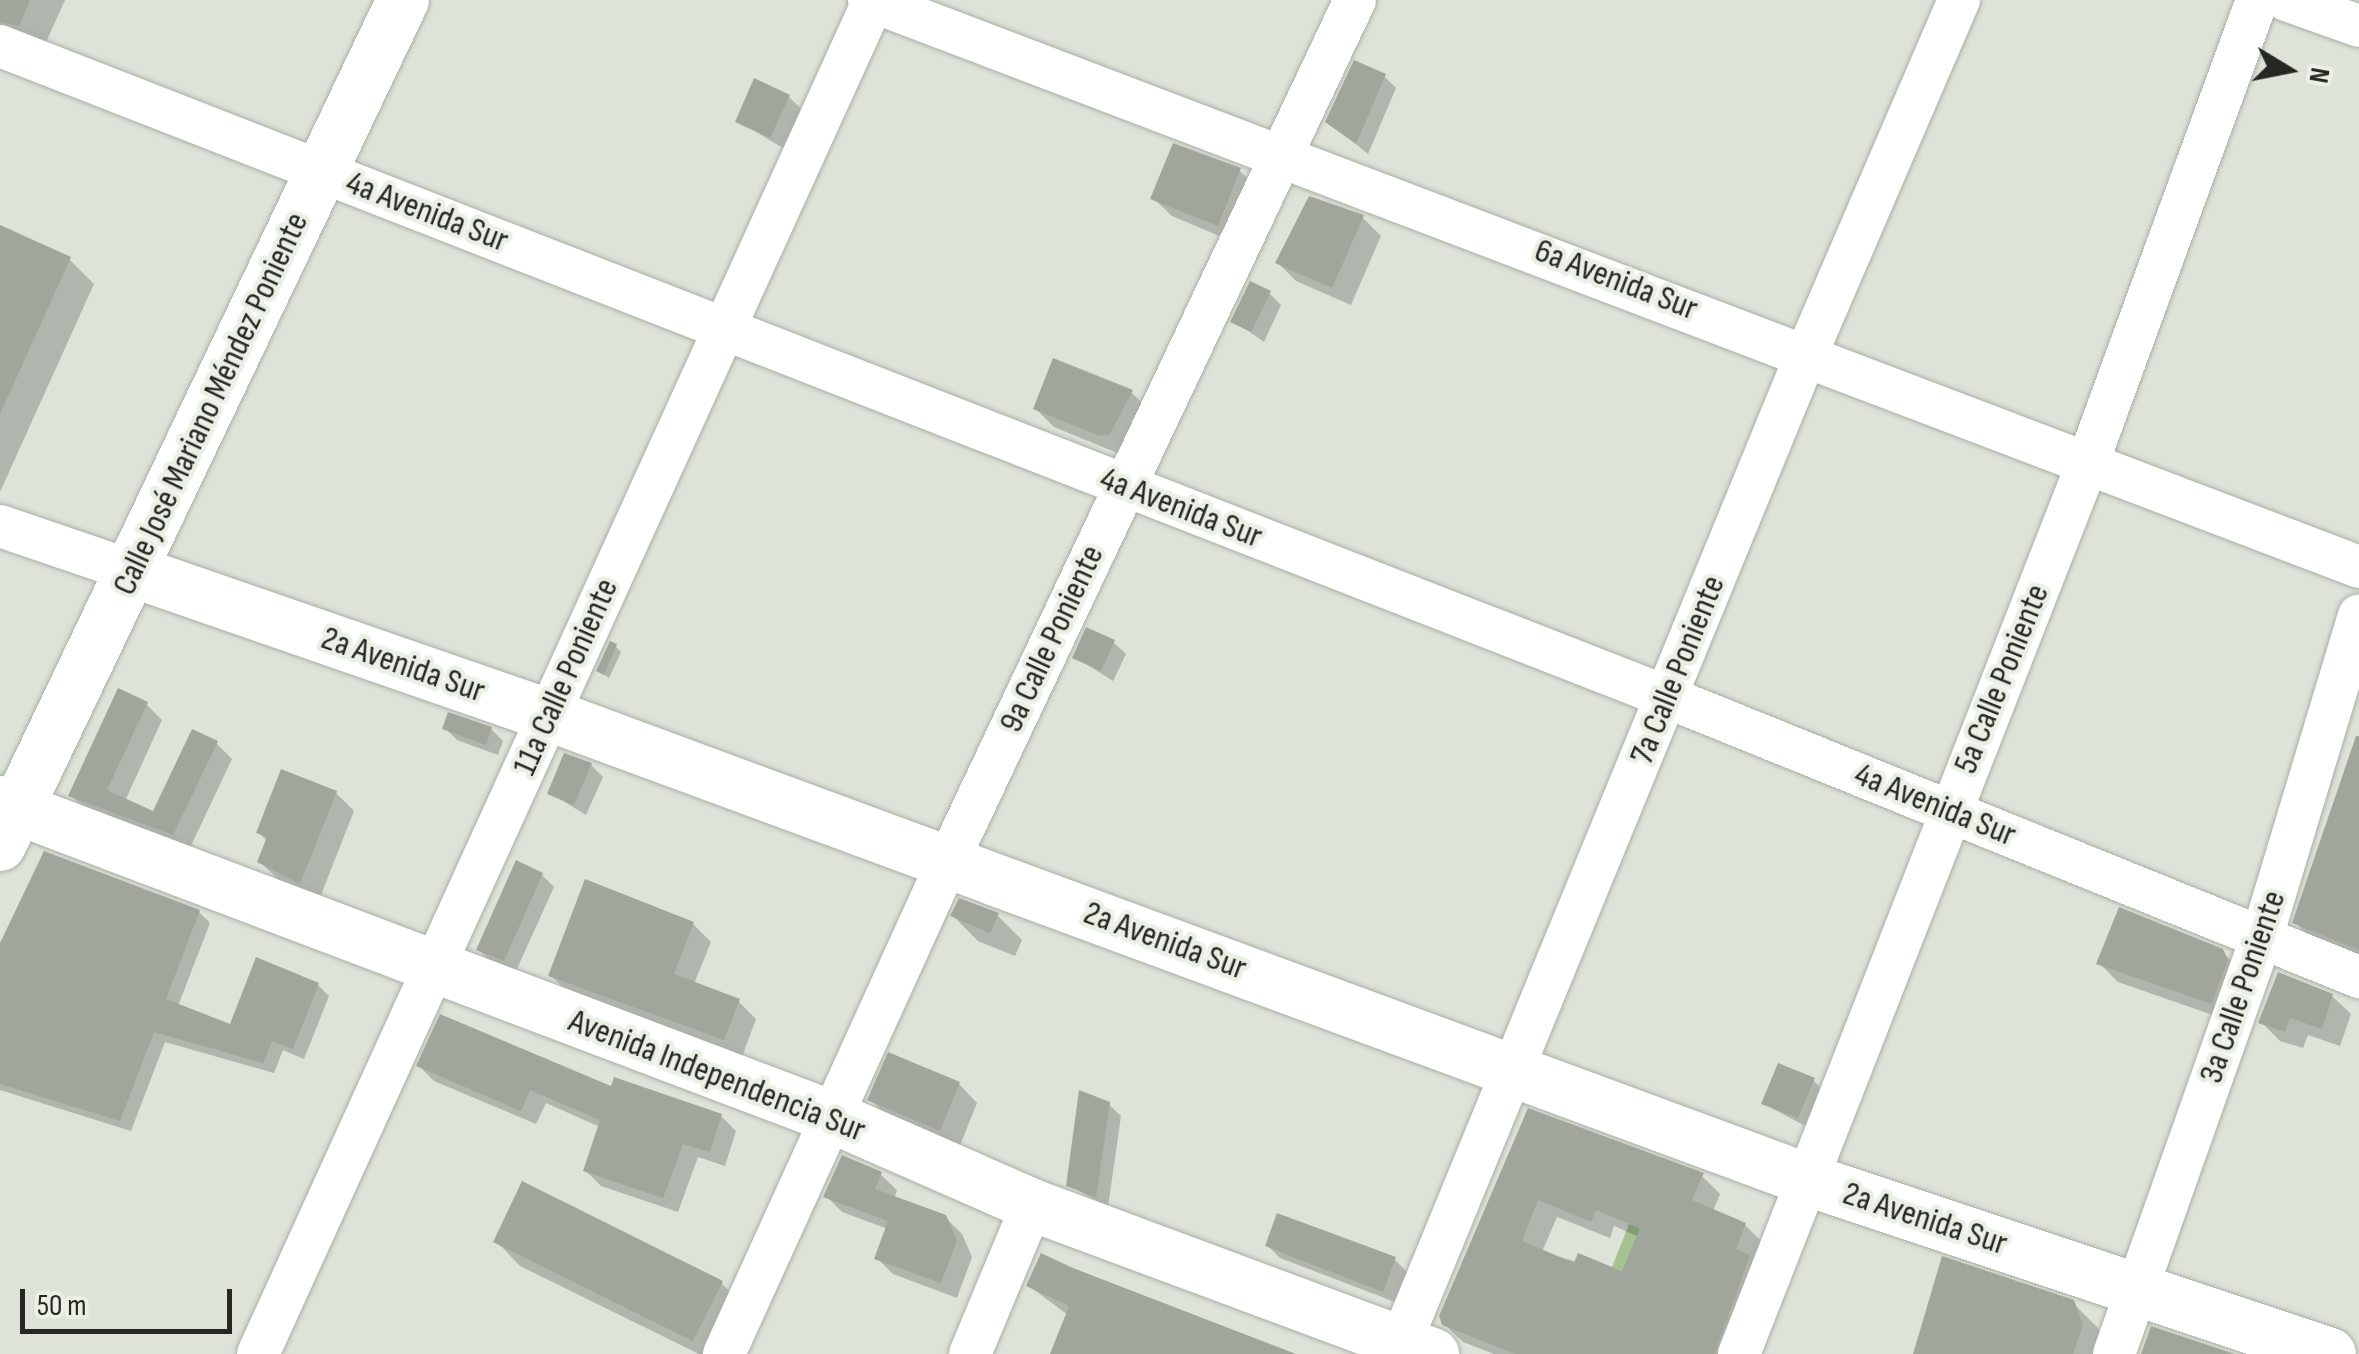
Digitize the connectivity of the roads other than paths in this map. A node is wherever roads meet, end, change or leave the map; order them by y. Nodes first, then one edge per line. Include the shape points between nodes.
1 (403, 0) edge
2 (872, 0) edge
3 (1355, 0) edge
4 (1959, 0) edge
5 (2258, 0) edge
6 (2286, 0) edge
7 (2359, 26) edge
8 (0, 46) edge
9 (1282, 153) junction
10 (322, 170) junction
11 (726, 328) junction
12 (1806, 353) junction
13 (2088, 462) junction
14 (1124, 486) junction
15 (0, 526) edge
16 (2359, 567) edge
17 (132, 571) junction
18 (2359, 615) edge
19 (1667, 696) junction
20 (548, 715) junction
21 (1950, 810) junction
22 (6, 819) edge
23 (948, 861) junction
24 (2261, 940) junction
25 (435, 970) junction
26 (2359, 977) edge
27 (1516, 1071) junction
28 (832, 1117) junction
29 (1811, 1180) junction
30 (1032, 1205) junction
31 (2136, 1289) junction
32 (1410, 1350) edge
33 (258, 1354) edge
34 (724, 1354) edge
35 (970, 1354) edge
36 (1738, 1354) edge
37 (2114, 1354) edge
38 (2330, 1354) edge

1 - 10 main road, Calle José Mariano Méndez Poniente
2 - 9 street, 6a Avenida Sur
2 - 11 street, 11a Calle Poniente
3 - 9 street, 9a Calle Poniente
4 - 12 street, 7a Calle Poniente
5 - 13 street, 5a Calle Poniente
6 - 7 street
8 - 10 street, 4a Avenida Sur
9 - 12 street, 6a Avenida Sur
9 - 14 street, 9a Calle Poniente
10 - 11 street, 4a Avenida Sur
10 - 17 main road, Calle José Mariano Méndez Poniente
11 - 14 street, 4a Avenida Sur
11 - 20 street, 11a Calle Poniente
12 - 13 street, 6a Avenida Sur
12 - 19 street, 7a Calle Poniente
13 - 16 street, 6a Avenida Sur
13 - 21 street, 5a Calle Poniente
14 - 19 street, 4a Avenida Sur
14 - 23 street, 9a Calle Poniente
15 - 17 street, 2a Avenida Sur
17 - 20 main road, 2a Avenida Sur
17 - 22 main road, Calle José Mariano Méndez Poniente
18 - 24 street, 3a Calle Poniente
19 - 21 street, 4a Avenida Sur
19 - 27 street, 7a Calle Poniente
20 - 23 main road, 2a Avenida Sur
20 - 25 street, 11a Calle Poniente
21 - 24 street, 4a Avenida Sur
21 - 29 street, 5a Calle Poniente
22 - 25 main road, Avenida Independencia Sur
23 - 27 main road, 2a Avenida Sur
23 - 28 street, 9a Calle Poniente
24 - 26 street, 4a Avenida Sur
24 - 31 street, 3a Calle Poniente
25 - 28 main road, Avenida Independencia Sur
25 - 33 street, 11a Calle Poniente
27 - 29 main road, 2a Avenida Sur
27 - 32 street, 7a Calle Poniente
28 - 30 main road, Avenida Independencia Sur
28 - 34 street, 9a Calle Poniente
29 - 31 main road, 2a Avenida Sur
29 - 36 street, 5a Calle Poniente
30 - 32 main road, Avenida Independencia Sur
30 - 35 street
31 - 37 street, 3a Calle Poniente
31 - 38 main road, 2a Avenida Sur

